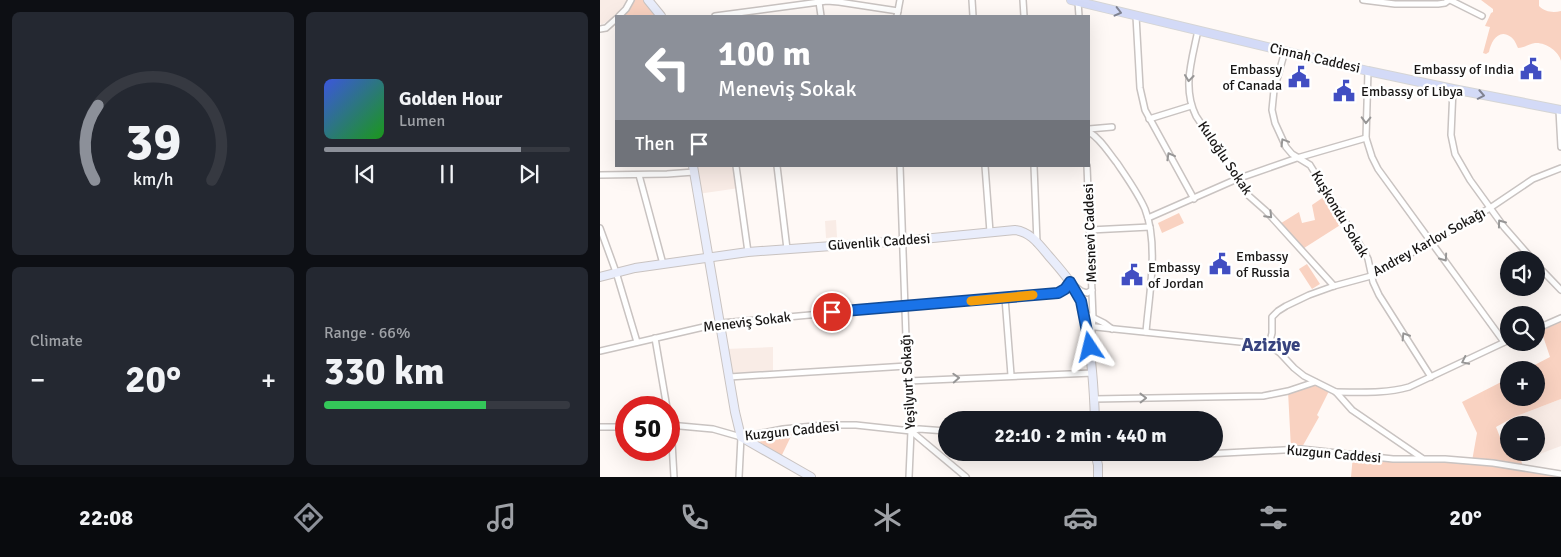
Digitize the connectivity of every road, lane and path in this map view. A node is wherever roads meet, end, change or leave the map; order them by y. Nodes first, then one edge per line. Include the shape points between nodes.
1 (631, 0) edge
2 (648, 0) edge
3 (900, 0) edge
4 (972, 0) edge
5 (1023, 0) edge
6 (1363, 0) edge
7 (1450, 0) edge
8 (1074, 1) edge
9 (819, 2) junction
10 (659, 13) edge
11 (897, 14) edge
12 (620, 15) edge
13 (722, 15) edge
14 (821, 15) edge
15 (973, 15) edge
16 (1024, 15) edge
17 (1079, 15) edge
18 (1136, 16) junction
19 (1482, 16) dead end
20 (615, 20) edge
21 (603, 29) edge
22 (1198, 30) junction
23 (1285, 51) junction
24 (1368, 71) junction
25 (1453, 89) junction
26 (1191, 106) junction
27 (1560, 110) edge
28 (1149, 119) junction
29 (1112, 127) dead end
30 (1090, 131) edge
31 (1090, 132) edge
32 (1366, 138) junction
33 (1561, 147) edge
34 (1297, 158) junction
35 (736, 167) edge
36 (777, 167) edge
37 (900, 167) edge
38 (985, 167) edge
39 (1034, 167) edge
40 (1086, 167) edge
41 (1561, 168) edge
42 (694, 169) edge
43 (600, 175) edge
44 (639, 175) junction
45 (1237, 179) junction
46 (1194, 198) junction
47 (1490, 208) junction
48 (1148, 218) junction
49 (1150, 227) junction
50 (600, 228) edge
51 (1090, 230) junction
52 (990, 232) junction
53 (902, 241) junction
54 (1432, 242) junction
55 (1038, 243) junction
56 (787, 249) junction
57 (1525, 251) edge
58 (748, 252) junction
59 (709, 258) junction
60 (663, 264) junction
61 (616, 272) junction
62 (1545, 273) edge
63 (1371, 276) junction
64 (600, 277) edge
65 (1070, 282) junction
66 (1334, 286) junction
67 (1092, 290) junction
68 (1561, 290) edge
69 (1005, 298) junction
70 (904, 306) junction
71 (1084, 313) junction
72 (1093, 318) junction
73 (1561, 318) edge
74 (721, 323) junction
75 (1545, 325) edge
76 (1090, 327) junction
77 (1112, 329) junction
78 (1146, 332) junction
79 (1500, 333) edge
80 (654, 338) junction
81 (637, 342) junction
82 (1500, 344) edge
83 (1269, 345) junction
84 (600, 351) edge
85 (907, 366) junction
86 (1093, 372) junction
87 (1011, 375) junction
88 (729, 377) junction
89 (1431, 377) junction
90 (908, 381) junction
91 (1315, 382) junction
92 (1336, 392) junction
93 (665, 396) edge
94 (1094, 399) junction
95 (1095, 411) edge
96 (680, 426) edge
97 (600, 427) edge
98 (615, 427) edge
99 (938, 430) edge
100 (912, 431) junction
101 (741, 437) junction
102 (1223, 453) edge
103 (1423, 458) junction
104 (673, 461) edge
105 (1094, 461) edge
106 (1097, 461) edge
107 (1561, 474) edge
108 (674, 477) edge
109 (739, 477) edge
110 (812, 477) edge
111 (909, 477) edge
112 (966, 477) edge
113 (1093, 477) edge
114 (1098, 477) edge

1 - 12 street
2 - 10 main road
3 - 11 street
4 - 15 street
5 - 16 street
6 - 7 street via 1395,4 1438,4
7 - 19 street
8 - 17 street
8 -> 18 main road, Cinnah Caddesi
9 - 11 street via 839,2
9 - 13 street
9 - 14 street
18 - 22 main road, Cinnah Caddesi
18 - 28 street via 1140,88
20 - 21 street
22 - 23 main road, Cinnah Caddesi
22 -> 26 street, Kuloğlu Sokak via 1189,76
23 - 24 main road, Cinnah Caddesi
34 -> 23 street, Kuşkondu Sokak via 1279,134 1272,110
24 - 25 main road, Cinnah Caddesi
24 -> 32 street
25 -> 27 main road, Cinnah Caddesi
25 - 47 street via 1453,150
26 - 28 street
26 - 45 street, Kuloğlu Sokak
27 - 33 street
46 -> 28 street
29 - 30 street
31 - 48 street via 1134,187
32 - 34 street
32 - 54 street via 1378,169
34 - 45 street
34 - 63 street, Kuşkondu Sokak via 1310,165 1368,259
35 - 58 street
36 - 56 street
37 - 53 street, Yeşilyurt Sokağı
38 - 52 street
39 - 55 street
40 - 51 street, Mesnevi Caddesi
41 - 47 street, Andrey Karlov Sokağı via 1532,179
42 - 44 street
42 - 59 main road
43 - 44 street
44 - 60 street
45 - 46 street
45 -> 66 street, Kuloğlu Sokak via 1249,196
46 - 48 street
47 - 54 street, Andrey Karlov Sokağı
57 -> 47 street
48 - 49 street
49 - 51 street
49 - 78 street
50 - 61 street
51 - 67 street, Mesnevi Caddesi
52 - 53 main road, Güvenlik Caddesi
52 - 55 main road, Güvenlik Caddesi via 1023,231
53 - 56 main road, Güvenlik Caddesi
53 - 70 street, Yeşilyurt Sokağı
54 - 63 street, Andrey Karlov Sokağı
54 -> 79 street
55 - 65 main road, Güvenlik Caddesi
56 - 58 main road, Güvenlik Caddesi
58 - 59 main road, Güvenlik Caddesi
59 - 60 main road, Güvenlik Caddesi
59 - 74 main road
60 - 61 main road, Güvenlik Caddesi
61 - 64 main road, Güvenlik Caddesi
61 - 81 street
62 - 68 street
63 - 66 street, Andrey Karlov Sokağı
89 -> 63 street, Kuşkondu Sokak via 1379,295
65 - 67 street via 1084,292
65 - 69 street, Meneviş Sokak via 1058,293
65 - 71 main road, Güvenlik Caddesi
66 - 83 street, Andrey Karlov Sokağı via 1296,301 1274,315
67 - 72 street, Mesnevi Caddesi
69 - 70 street, Meneviş Sokak
69 - 87 street
70 - 74 street, Meneviş Sokak
70 - 85 street, Yeşilyurt Sokağı
71 - 72 street
71 - 76 main road, Güvenlik Caddesi
72 - 76 street, Mesnevi Caddesi
72 - 77 street
73 - 75 street
74 - 80 street, Meneviş Sokak
74 - 88 main road
76 - 77 street
76 - 86 main road, Güvenlik Caddesi
77 - 78 street
78 - 83 street
80 - 81 street, Meneviş Sokak
80 - 93 street
81 - 84 street, Meneviş Sokak
82 -> 89 street
83 - 91 street
85 - 88 street
85 - 90 street, Yeşilyurt Sokağı
86 - 87 street
86 - 94 main road
90 -> 87 street
88 - 101 main road
89 - 92 street via 1395,391
90 - 100 street, Yeşilyurt Sokağı
91 - 92 street
94 -> 91 street via 1263,396
92 - 103 street via 1352,410
94 - 95 main road
96 - 101 street, Kuzgun Caddesi
97 - 98 street
99 - 100 street, Kuzgun Caddesi
100 - 101 street, Kuzgun Caddesi via 824,425
100 - 111 street, Yeşilyurt Sokağı
100 - 112 street
101 - 109 street
101 - 110 main road
102 - 103 street, Kuzgun Caddesi via 1297,449 1393,459
103 - 107 street, Kuzgun Caddesi via 1494,462
104 - 108 street
105 - 113 main road
106 - 114 main road

